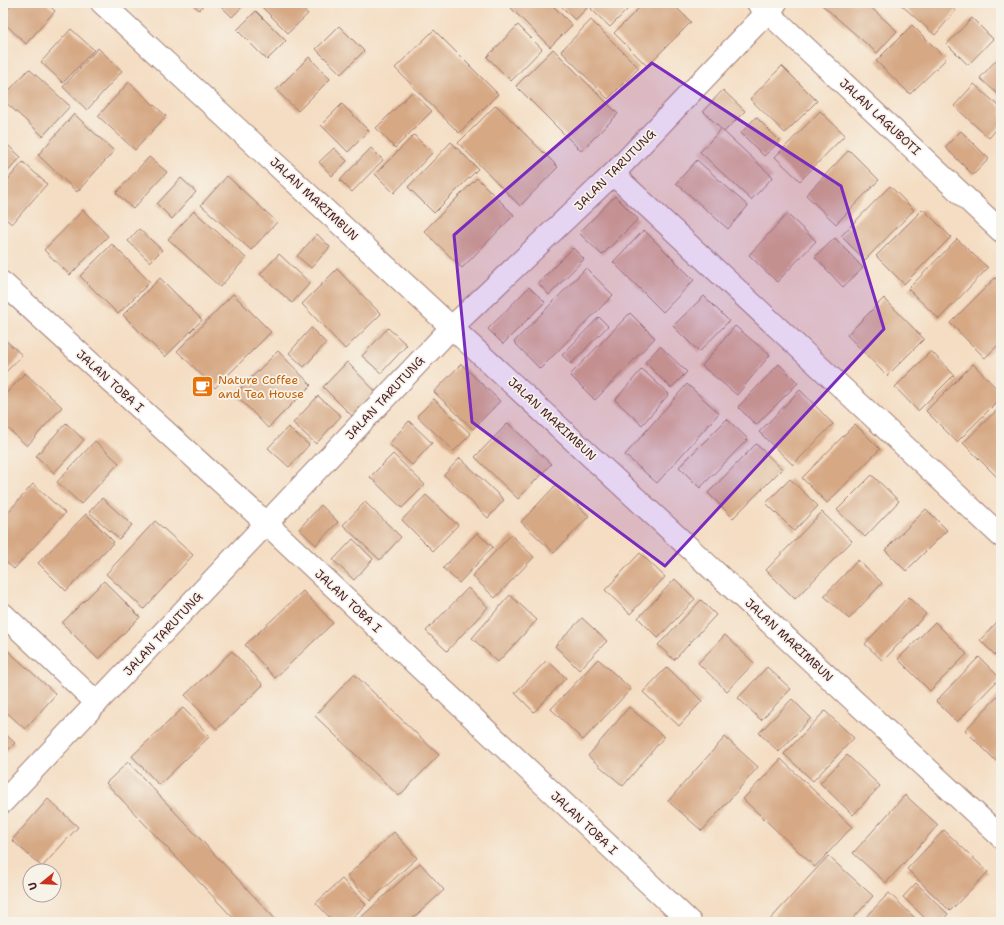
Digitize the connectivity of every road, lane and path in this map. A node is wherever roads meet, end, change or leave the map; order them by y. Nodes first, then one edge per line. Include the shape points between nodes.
1 (102, 3) edge
2 (767, 6) edge
3 (613, 174) junction
4 (1001, 231) edge
5 (3, 283) edge
6 (452, 327) junction
7 (266, 524) junction
8 (1001, 536) edge
9 (3, 614) edge
10 (97, 703) junction
11 (3, 802) edge
12 (1001, 837) edge
13 (690, 922) edge

1 - 6 street, JALAN MARIMBUN
2 - 3 street, JALAN TARUTUNG
2 - 4 street, JALAN LAGUBOTI
3 - 6 street, JALAN TARUTUNG
3 - 8 street
5 - 7 street, JALAN TOBA I
6 - 7 street, JALAN TARUTUNG
6 - 12 street, JALAN MARIMBUN
7 - 10 street, JALAN TARUTUNG
7 - 13 street, JALAN TOBA I
9 - 10 street
10 - 11 street, JALAN TARUTUNG

